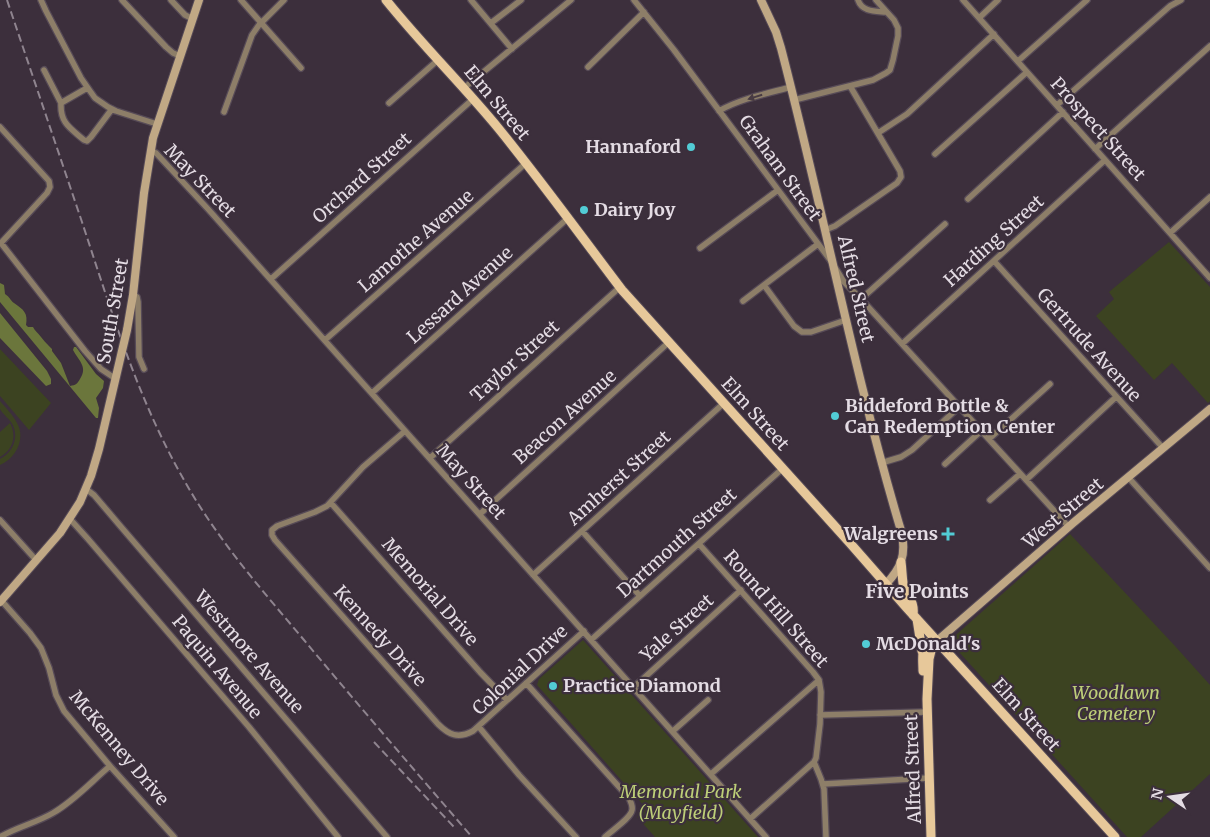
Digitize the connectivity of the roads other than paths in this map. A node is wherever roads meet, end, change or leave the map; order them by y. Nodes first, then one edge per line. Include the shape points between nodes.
1 (41, 0) edge
2 (122, 0) edge
3 (171, 0) edge
4 (199, 0) edge
5 (240, 0) edge
6 (284, 0) edge
7 (386, 0) edge
8 (471, 0) edge
9 (520, 0) edge
10 (571, 0) edge
11 (634, 0) edge
12 (761, 0) edge
13 (858, 0) edge
14 (876, 0) edge
15 (963, 0) edge
16 (998, 0) edge
17 (1087, 0) edge
18 (1181, 0) edge
19 (644, 12) junction
20 (886, 12) junction
21 (979, 18) junction
22 (192, 20) junction
23 (262, 22) junction
24 (491, 23) junction
25 (994, 34) junction
26 (1210, 46) edge
27 (512, 49) junction
28 (180, 56) junction
29 (438, 60) junction
30 (1018, 61) junction
31 (301, 68) dead end
32 (588, 68) dead end
33 (44, 70) dead end
34 (1027, 72) junction
35 (850, 86) junction
36 (791, 87) junction
37 (87, 88) junction
38 (464, 88) junction
39 (473, 99) junction
40 (794, 100) junction
41 (60, 103) junction
42 (389, 103) dead end
43 (1057, 105) junction
44 (112, 109) junction
45 (720, 111) junction
46 (224, 112) dead end
47 (1063, 112) junction
48 (157, 124) junction
49 (0, 127) edge
50 (878, 133) junction
51 (1095, 148) junction
52 (151, 151) junction
53 (935, 154) dead end
54 (1105, 160) junction
55 (526, 163) junction
56 (778, 190) junction
57 (1210, 197) edge
58 (968, 200) dead end
59 (568, 218) junction
60 (945, 224) dead end
61 (826, 230) junction
62 (1170, 233) junction
63 (1, 242) edge
64 (818, 244) junction
65 (700, 248) dead end
66 (994, 261) junction
67 (834, 267) junction
68 (1210, 278) edge
69 (271, 279) junction
70 (764, 285) junction
71 (620, 287) junction
72 (133, 295) junction
73 (861, 299) junction
74 (743, 301) dead end
75 (846, 320) junction
76 (325, 340) junction
77 (669, 342) junction
78 (902, 344) junction
79 (144, 369) dead end
80 (116, 379) junction
81 (1050, 384) dead end
82 (372, 393) junction
83 (1116, 397) junction
84 (724, 403) junction
85 (959, 407) junction
86 (1210, 409) edge
87 (405, 431) junction
88 (982, 431) junction
89 (989, 439) junction
90 (1163, 448) junction
91 (430, 458) junction
92 (882, 463) junction
93 (945, 464) dead end
94 (782, 469) junction
95 (1020, 474) junction
96 (1128, 477) junction
97 (1026, 480) junction
98 (86, 489) junction
99 (990, 500) dead end
100 (331, 503) junction
101 (480, 514) junction
102 (70, 519) junction
103 (0, 520) edge
104 (1069, 527) junction
105 (582, 531) junction
106 (699, 544) junction
107 (36, 560) junction
108 (901, 562) junction
109 (1210, 568) edge
110 (533, 574) junction
111 (886, 584) junction
112 (741, 590) junction
113 (640, 596) junction
114 (1, 601) edge
115 (915, 617) junction
116 (584, 632) junction
117 (592, 640) junction
118 (937, 641) junction
119 (922, 654) junction
120 (819, 680) junction
121 (526, 683) junction
122 (634, 687) junction
123 (927, 699) junction
124 (507, 700) junction
125 (708, 700) dead end
126 (927, 712) junction
127 (820, 715) junction
128 (480, 729) junction
129 (673, 731) junction
130 (814, 762) junction
131 (110, 766) junction
132 (711, 774) junction
133 (929, 778) junction
134 (823, 784) junction
135 (750, 819) junction
136 (0, 837) edge
137 (174, 837) edge
138 (338, 837) edge
139 (387, 837) edge
140 (576, 837) edge
141 (605, 837) edge
142 (766, 837) edge
143 (826, 837) edge
144 (931, 837) edge
145 (1115, 837) edge

1 - 37 street
2 - 28 street via 166,47
3 - 22 street
4 - 22 street, South Street
5 - 23 street
6 - 23 street
7 - 29 main road, Elm Street
8 - 24 street
9 - 24 street
10 - 27 street
11 - 19 street, Graham Street
12 - 36 street, Alfred Street via 778,40
13 - 20 street via 865,9
14 - 20 street
15 - 21 street, Prospect Street
16 - 21 street
17 - 30 street
18 - 43 street via 1168,7
19 - 32 street
19 - 45 street, Graham Street
20 - 35 street via 898,28 892,66 878,78
21 - 25 street, Prospect Street
22 - 28 street, South Street
23 - 31 street
23 - 46 street via 251,38
24 - 27 street
25 - 30 street, Prospect Street
25 - 50 street via 907,114
26 - 51 street
27 - 38 street
28 - 48 street, South Street
29 - 38 main road, Elm Street
29 - 42 street
30 - 34 street, Prospect Street
33 - 41 street
34 - 43 street, Prospect Street
34 - 53 street
35 - 40 street
35 - 50 street
36 - 40 street, Alfred Street
36 -> 45 street
37 - 41 street
37 - 44 street
38 - 39 main road, Elm Street
39 - 55 main road, Elm Street
39 - 69 street, Orchard Street
40 - 61 street, Alfred Street
41 - 44 street via 64,123 87,141
43 - 47 street, Prospect Street
44 - 48 street
45 - 56 street, Graham Street
47 - 51 street, Prospect Street
47 - 58 street
48 - 52 street, South Street
49 - 63 street via 50,185 47,194
50 - 61 street via 901,172 900,180
51 - 54 street, Prospect Street
52 - 69 street, May Street
52 - 72 street, South Street
54 - 62 street, Prospect Street
54 - 66 street, Harding Street
55 - 59 main road, Elm Street
55 - 76 street, Lamothe Avenue
56 - 64 street, Graham Street
56 - 65 street
57 - 62 street
59 - 71 main road, Elm Street
59 - 82 street, Lessard Avenue
60 - 73 street
61 - 67 street, Alfred Street
62 - 68 street, Prospect Street
63 - 80 street via 85,351 101,369
64 - 67 street, Graham Street
64 - 70 street
66 - 78 street, Harding Street
66 - 83 street, Gertrude Avenue
67 - 73 street, Graham Street
67 - 75 street, Alfred Street
69 - 76 street, May Street
70 - 74 street
70 - 75 street via 802,332
71 - 77 main road, Elm Street
71 - 91 street, Taylor Street
72 - 79 street via 138,302 139,357
72 - 80 street, South Street, bridge
73 - 78 street, Graham Street
75 - 92 street, Alfred Street
76 - 82 street, May Street
77 - 84 main road, Elm Street
77 - 101 street, Beacon Avenue
78 - 85 street, Graham Street
80 - 98 street, South Street
81 - 89 street
82 - 87 street, May Street
83 - 90 street, Gertrude Avenue
83 - 97 street
84 - 94 main road, Elm Street
84 - 105 street, Amherst Street
85 - 88 street, Graham Street
85 - 92 street via 912,450
86 - 90 street, West Street
87 - 91 street, May Street
87 - 100 street via 363,467
88 - 89 street, Graham Street
88 - 93 street
89 - 95 street, Graham Street
90 - 96 street, West Street
91 - 101 street, May Street
92 - 108 street, Alfred Street via 902,534
94 - 106 street, Dartmouth Street
94 - 111 main road, Elm Street
95 - 97 street, Graham Street
95 - 99 street
96 - 104 street, West Street
96 - 109 street
97 - 104 street, Graham Street
98 - 102 street, South Street
98 - 139 street, Westmore Avenue
100 - 124 street, Memorial Drive
100 - 128 street, Kennedy Drive via 277,526 272,535 442,728 459,735
101 - 110 street, May Street
102 - 107 street, South Street
102 - 138 street, Paquin Avenue
103 - 107 street
104 - 118 street, West Street
105 - 110 street, Amherst Street
105 - 113 street
106 - 112 street, Round Hill Street
106 - 113 street, Dartmouth Street
107 - 114 street, South Street
108 - 111 street
108 - 115 main road, Alfred Street via 905,589
110 - 116 street, May Street
111 - 115 main road, Elm Street
112 - 120 street, Round Hill Street
112 - 122 street, Yale Street
113 - 117 street, Dartmouth Street
114 - 131 street, McKenney Drive via 41,648 64,711
115 - 118 main road, Elm Street
115 - 119 main road, Alfred Street
116 - 117 street, May Street
116 - 121 street, Colonial Drive
117 - 122 street, May Street
118 - 119 main road via 928,642
118 - 123 main road, Alfred Street via 929,659
118 - 145 main road, Elm Street
119 - 123 main road, Alfred Street via 923,690
120 - 127 street, Round Hill Street
120 - 132 street
121 - 124 street, Colonial Drive
121 - 141 street via 632,804 629,816
122 - 129 street, May Street
123 - 126 main road, Alfred Street
124 - 128 street, Colonial Drive
125 - 129 street
126 - 127 street
126 - 133 main road, Alfred Street
127 - 130 street, Round Hill Street
128 - 140 street
129 - 132 street, May Street
130 - 134 street
130 - 135 street
131 - 136 street via 52,814
131 - 137 street, McKenney Drive
132 - 135 street, May Street
133 - 134 street
133 - 144 main road, Alfred Street
134 - 143 street
135 - 142 street, May Street

